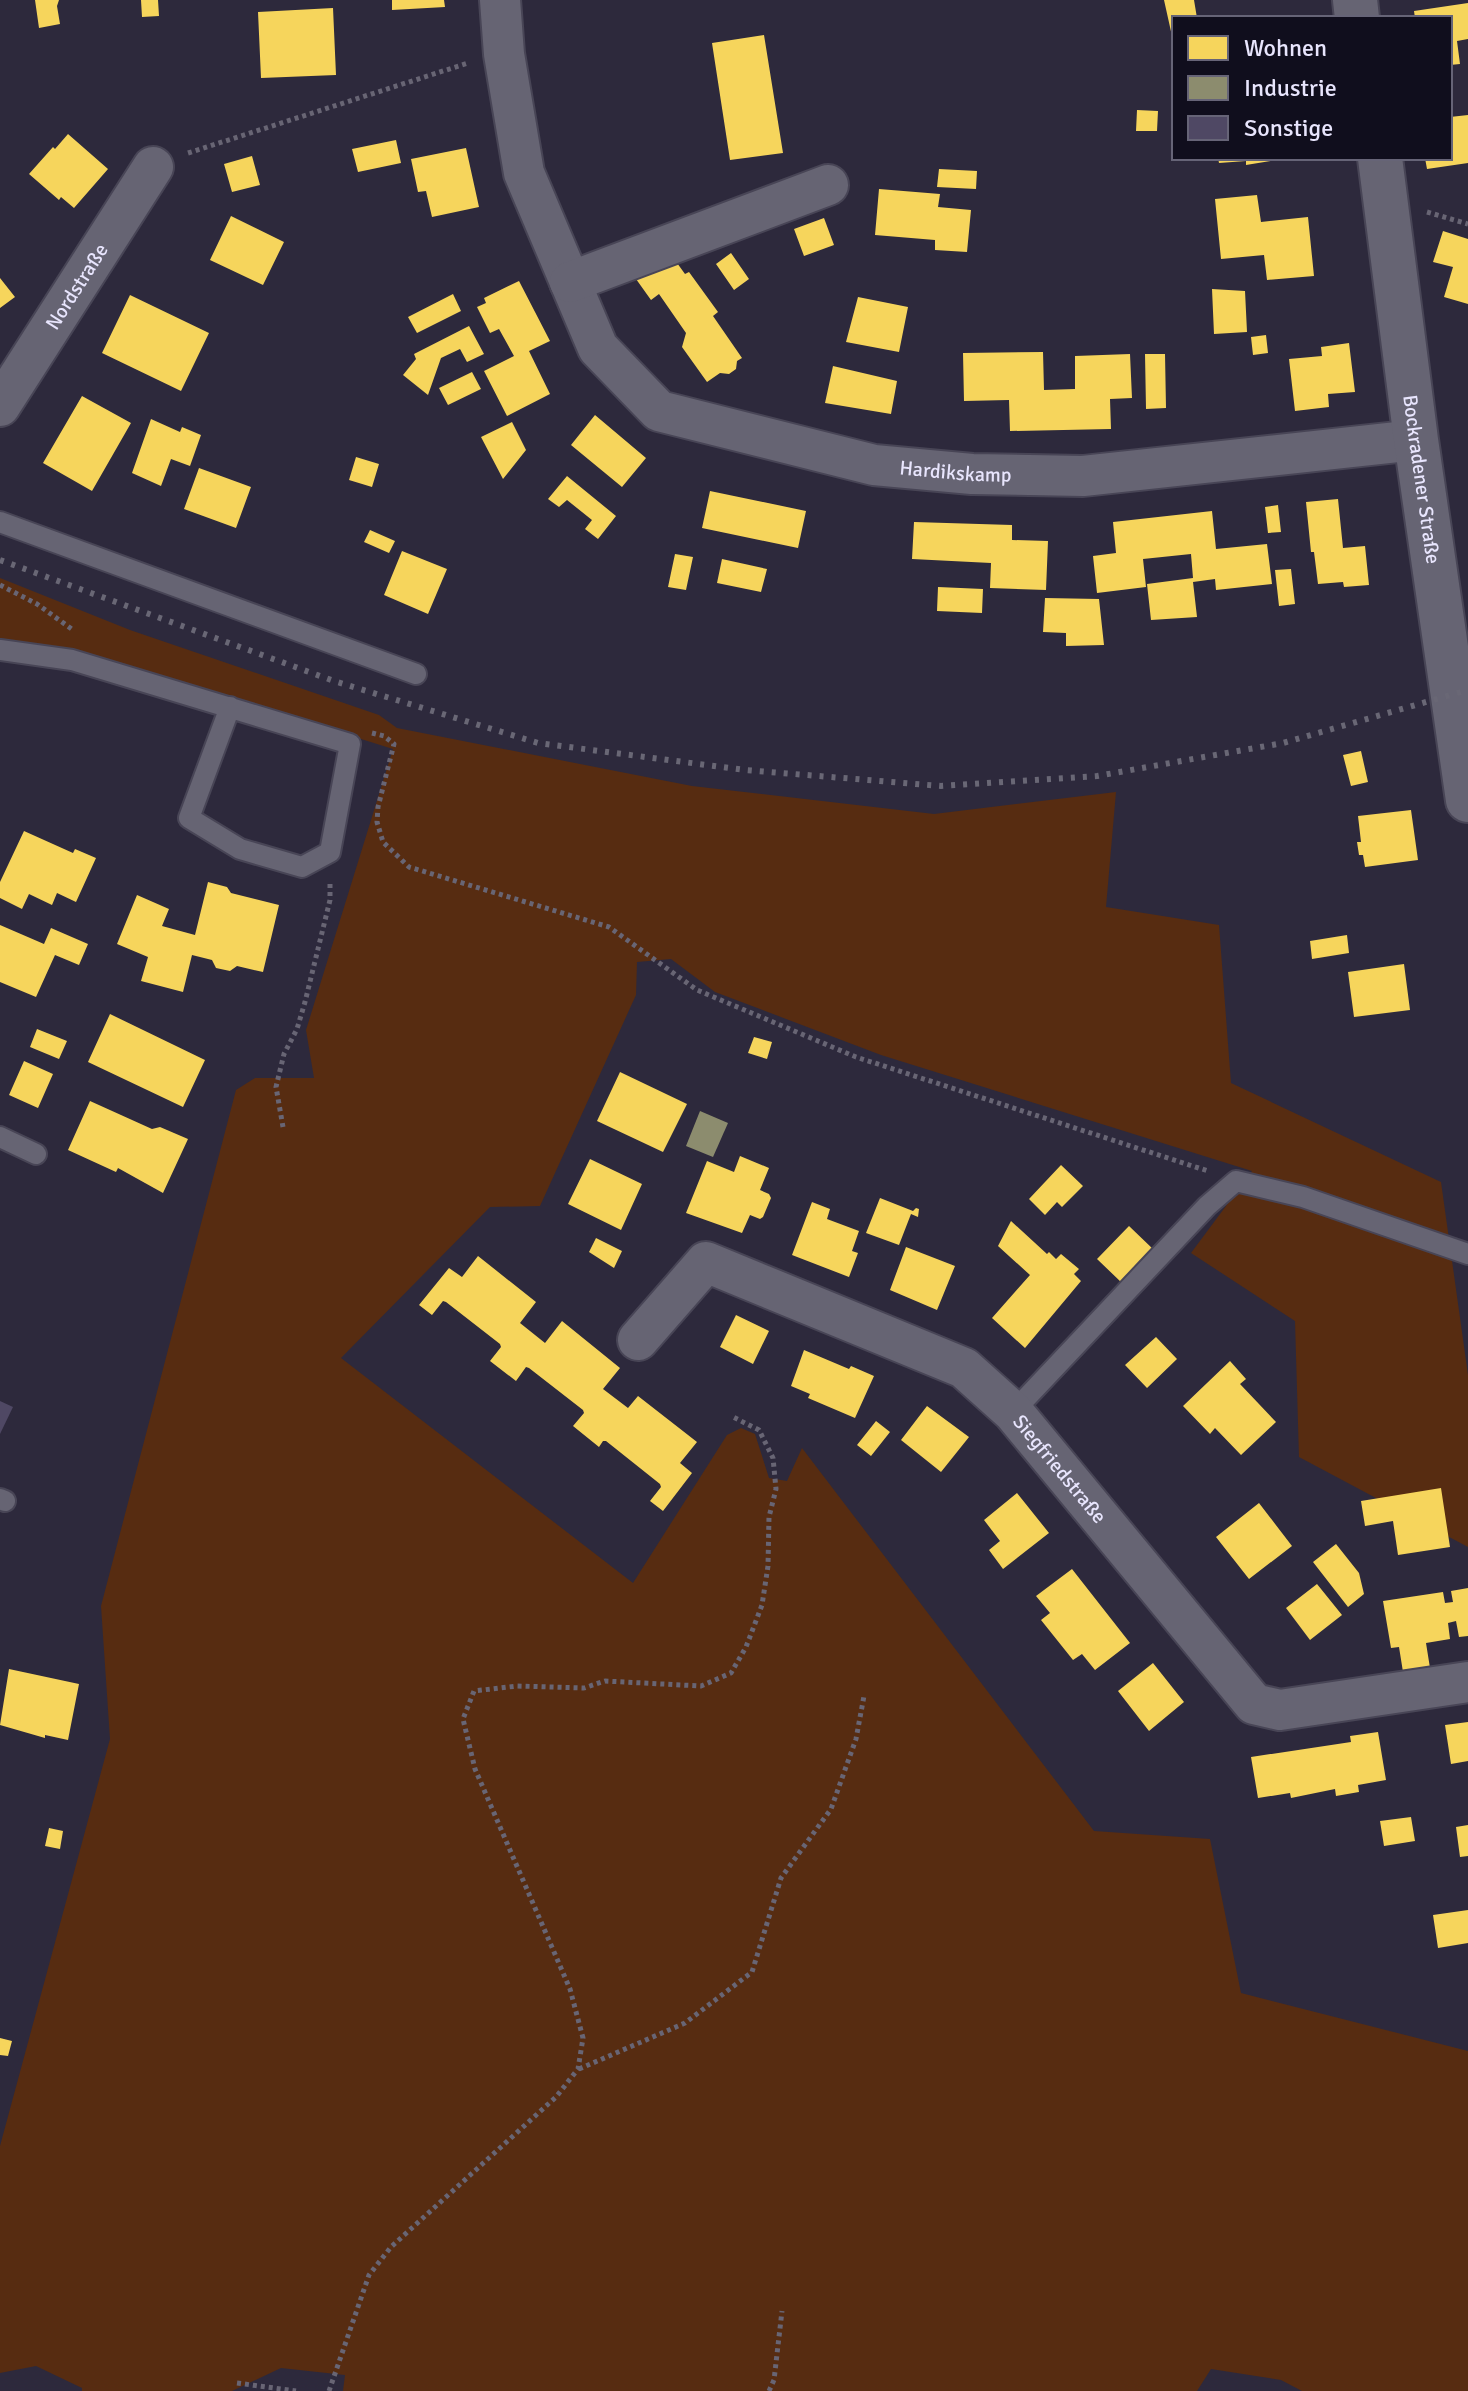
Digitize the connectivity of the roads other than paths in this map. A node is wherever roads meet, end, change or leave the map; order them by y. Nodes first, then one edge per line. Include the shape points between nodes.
1 (500, 0) edge
2 (1380, 160) edge
3 (153, 167) road end
4 (828, 185) dead end
5 (570, 282) junction
6 (0, 406) edge
7 (1416, 440) junction
8 (0, 522) edge
9 (0, 650) edge
10 (416, 674) dead end
11 (230, 707) junction
12 (1468, 800) edge
13 (0, 1137) edge
14 (36, 1154) dead end
15 (1468, 1254) edge
16 (638, 1340) dead end
17 (1013, 1412) junction
18 (1468, 1682) edge

1 - 5 street, Hardikskamp via 524,173
2 - 7 street, Bockradener Straße
3 - 6 street, Nordstraße
4 - 5 street
5 - 7 street, Hardikskamp via 598,348 659,411 874,465 1076,476
7 - 12 street, Bockradener Straße
8 - 10 lane
9 - 11 lane via 72,660
11 - 11 lane via 350,744 330,852 302,867 240,849 189,818
13 - 14 lane
15 - 17 lane via 1303,1197 1236,1181
16 - 17 street, Siegfriedstraße via 706,1262 964,1368
17 - 18 street, Siegfriedstraße via 1254,1704 1280,1710

